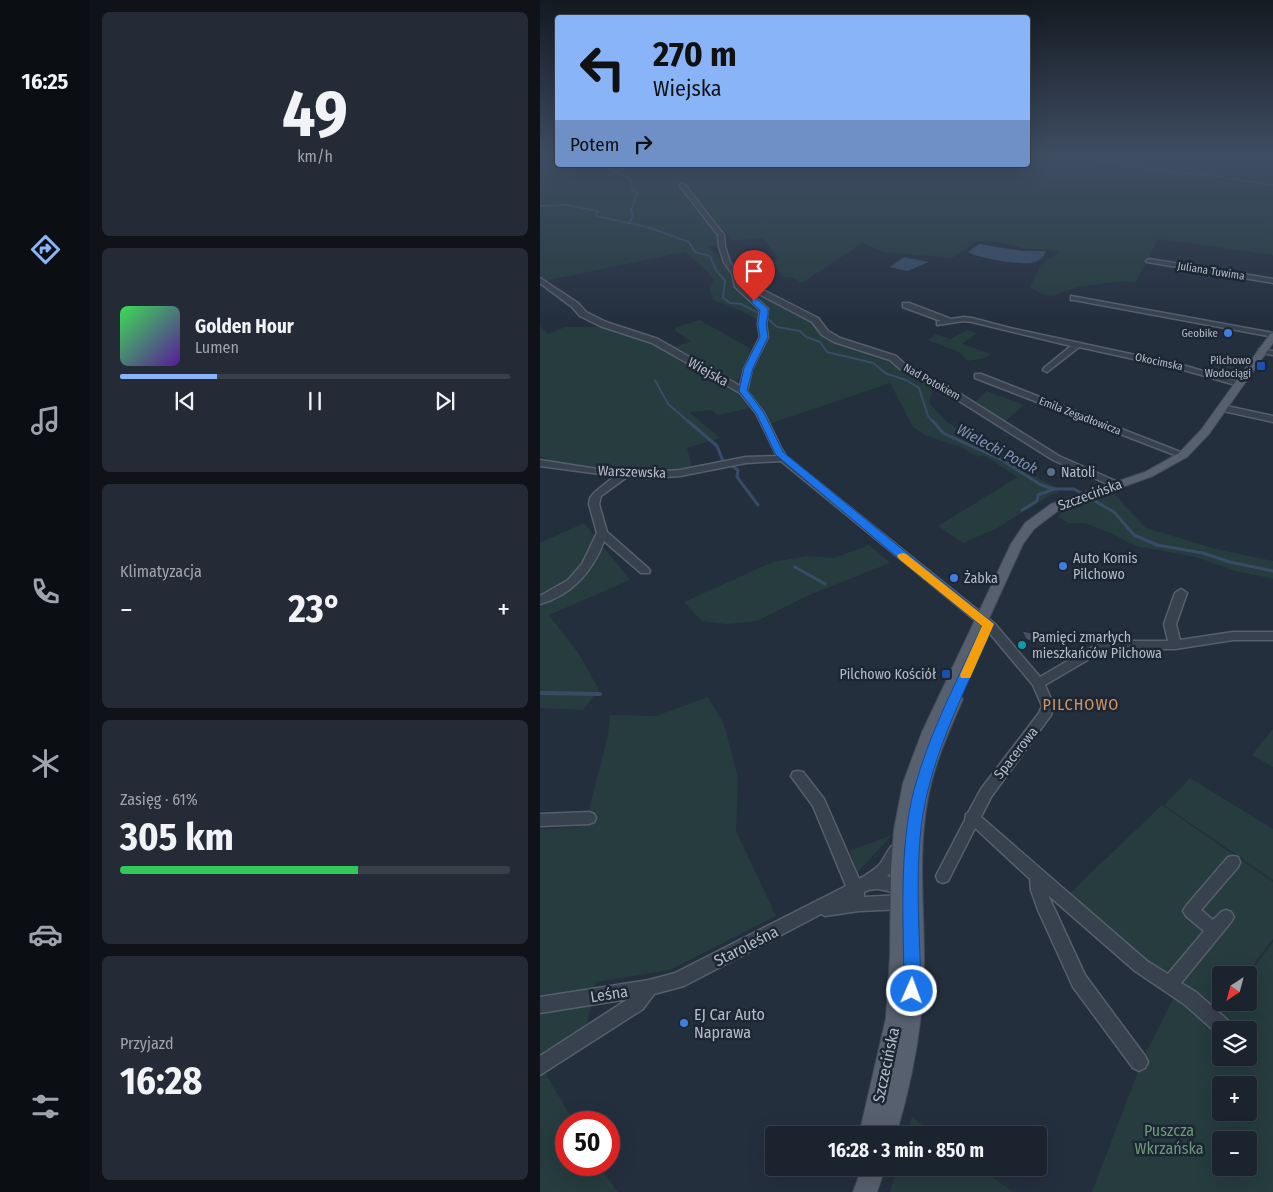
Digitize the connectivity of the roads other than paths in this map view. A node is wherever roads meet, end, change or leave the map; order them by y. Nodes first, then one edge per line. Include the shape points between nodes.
1 (701, 210) edge
2 (1149, 261) dead end
3 (540, 280) edge
4 (1273, 281) edge
5 (745, 293) junction
6 (1074, 298) dead end
7 (906, 305) dead end
8 (952, 322) junction
9 (940, 323) dead end
10 (1273, 335) edge
11 (1077, 345) junction
12 (1268, 352) edge
13 (1047, 370) dead end
14 (978, 376) dead end
15 (1240, 383) junction
16 (743, 391) junction
17 (1222, 408) junction
18 (1273, 419) edge
19 (1183, 455) junction
20 (783, 458) junction
21 (540, 463) edge
22 (624, 474) junction
23 (1117, 485) junction
24 (1096, 492) joint
25 (602, 533) junction
26 (645, 571) dead end
27 (1181, 593) dead end
28 (540, 600) edge
29 (985, 622) junction
30 (1273, 636) edge
31 (1175, 644) junction
32 (1038, 683) junction
33 (798, 776) dead end
34 (589, 818) dead end
35 (971, 818) junction
36 (540, 820) edge
37 (903, 830) junction
38 (1233, 862) dead end
39 (942, 876) dead end
40 (1037, 876) junction
41 (860, 892) junction
42 (903, 895) junction
43 (1226, 917) dead end
44 (1214, 930) junction
45 (678, 980) joint
46 (1170, 985) junction
47 (649, 988) junction
48 (540, 1005) edge
49 (1216, 1021) edge
50 (1139, 1062) dead end
51 (540, 1066) edge
52 (872, 1126) edge
53 (887, 1126) edge
54 (863, 1176) edge
55 (871, 1176) edge
56 (860, 1192) edge
57 (865, 1192) edge

1 - 5 street via 721,234 727,262
2 - 4 street, Juliana Tuwima
3 - 16 street, Wiejska via 583,314 655,341
5 - 16 street via 764,309 765,315 762,324 764,337 748,368
5 - 23 street, Nad Potokiem via 762,293 815,320 825,333 837,340 893,358 1067,464
6 - 10 street
7 - 8 street, Okocimska
8 - 9 street, Okocimska
8 - 11 street, Okocimska via 972,320
10 - 12 main road
11 - 13 street
11 - 15 street, Okocimska
12 - 15 main road
14 - 19 street, Emila Zegadłowicza
15 - 17 main road
16 - 20 street, Wiejska via 760,413
17 - 18 street
17 - 19 main road, Szczecińska
19 - 23 main road, Szczecińska via 1156,471
20 - 22 street, Warszewska via 746,460 665,475
20 - 29 street, Wiejska
21 - 22 street, Warszewska
22 - 25 street via 595,498
23 - 24 main road, Szczecińska
24 - 29 main road, Szczecińska via 1048,512 1029,526 1020,539 999,598
25 - 26 street
25 - 28 street via 594,555 580,576 563,590
27 - 31 street via 1170,624
29 - 32 street, Spacerowa
29 - 37 main road, Szczecińska via 918,761
29 - 42 main road, Szczecińska via 924,777
30 - 31 street via 1233,636
31 - 32 street via 1102,647
32 - 35 street, Spacerowa via 1048,706 1045,714
33 - 41 street via 819,803
34 - 36 street
35 - 39 street, Spacerowa
35 - 40 street
37 - 41 street via 892,860
37 - 42 main road, Szczecińska
38 - 44 street via 1191,911
40 - 46 street via 1141,966
40 - 50 street via 1046,910 1079,981
41 - 42 street, Staroleśna
41 - 42 street, Staroleśna via 883,882
41 - 45 street, Staroleśna
42 - 52 main road, Szczecińska via 895,1025
42 - 53 main road, Szczecińska via 914,959 909,1034
43 - 44 street
44 - 46 street
45 - 47 street, Leśna
46 - 49 street
47 - 48 street, Leśna
47 - 51 street via 637,1003
54 - 56 main road
55 - 57 main road

